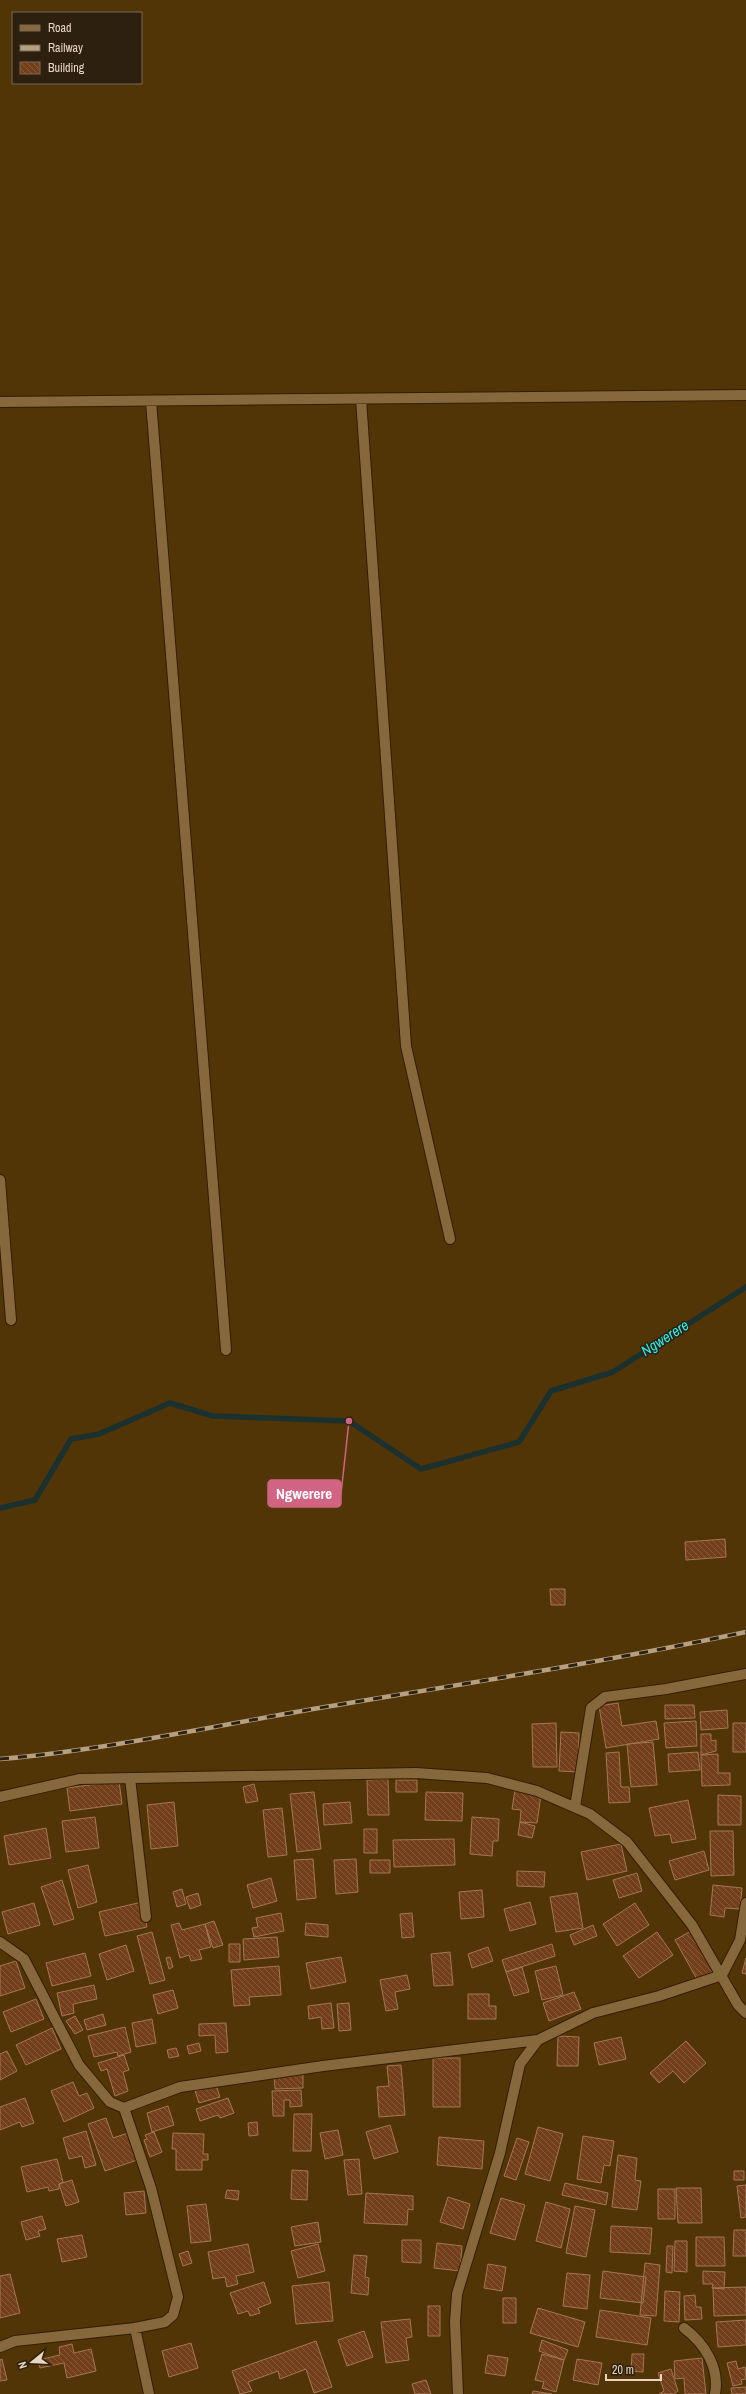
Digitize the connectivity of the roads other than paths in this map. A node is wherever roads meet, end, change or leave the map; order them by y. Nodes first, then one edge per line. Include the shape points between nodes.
1 (746, 396) edge
2 (361, 399) junction
3 (151, 401) junction
4 (0, 402) edge
5 (0, 1180) edge
6 (450, 1239) dead end
7 (12, 1320) dead end
8 (226, 1350) dead end
9 (745, 1678) edge
10 (130, 1778) junction
11 (0, 1797) edge
12 (575, 1807) junction
13 (746, 1903) edge
14 (146, 1917) dead end
15 (0, 1942) edge
16 (722, 1975) junction
17 (746, 2013) edge
18 (538, 2040) junction
19 (124, 2108) junction
20 (135, 2328) junction
21 (684, 2328) dead end
22 (0, 2347) edge
23 (149, 2394) edge
24 (458, 2394) edge
25 (715, 2394) edge

1 - 2 street
2 - 3 street
2 - 6 street via 406,1046
3 - 4 street
3 - 8 street
5 - 7 street
9 - 12 street via 605,1696 591,1708
10 - 11 street via 79,1779
10 - 12 street via 424,1773 486,1778 537,1791
10 - 14 street
12 - 16 street via 590,1814 627,1842 692,1925
13 - 16 street via 740,1940
15 - 19 street via 24,1959 79,2065 110,2102
16 - 17 street
16 - 18 street via 659,1996 593,2013
18 - 19 street via 323,2066 180,2087
18 - 24 street via 520,2064 500,2153 457,2294 455,2322
19 - 20 street via 151,2188 178,2297 174,2315 165,2322
20 - 22 street via 15,2341
20 - 23 street
21 - 25 street via 697,2337 709,2354

